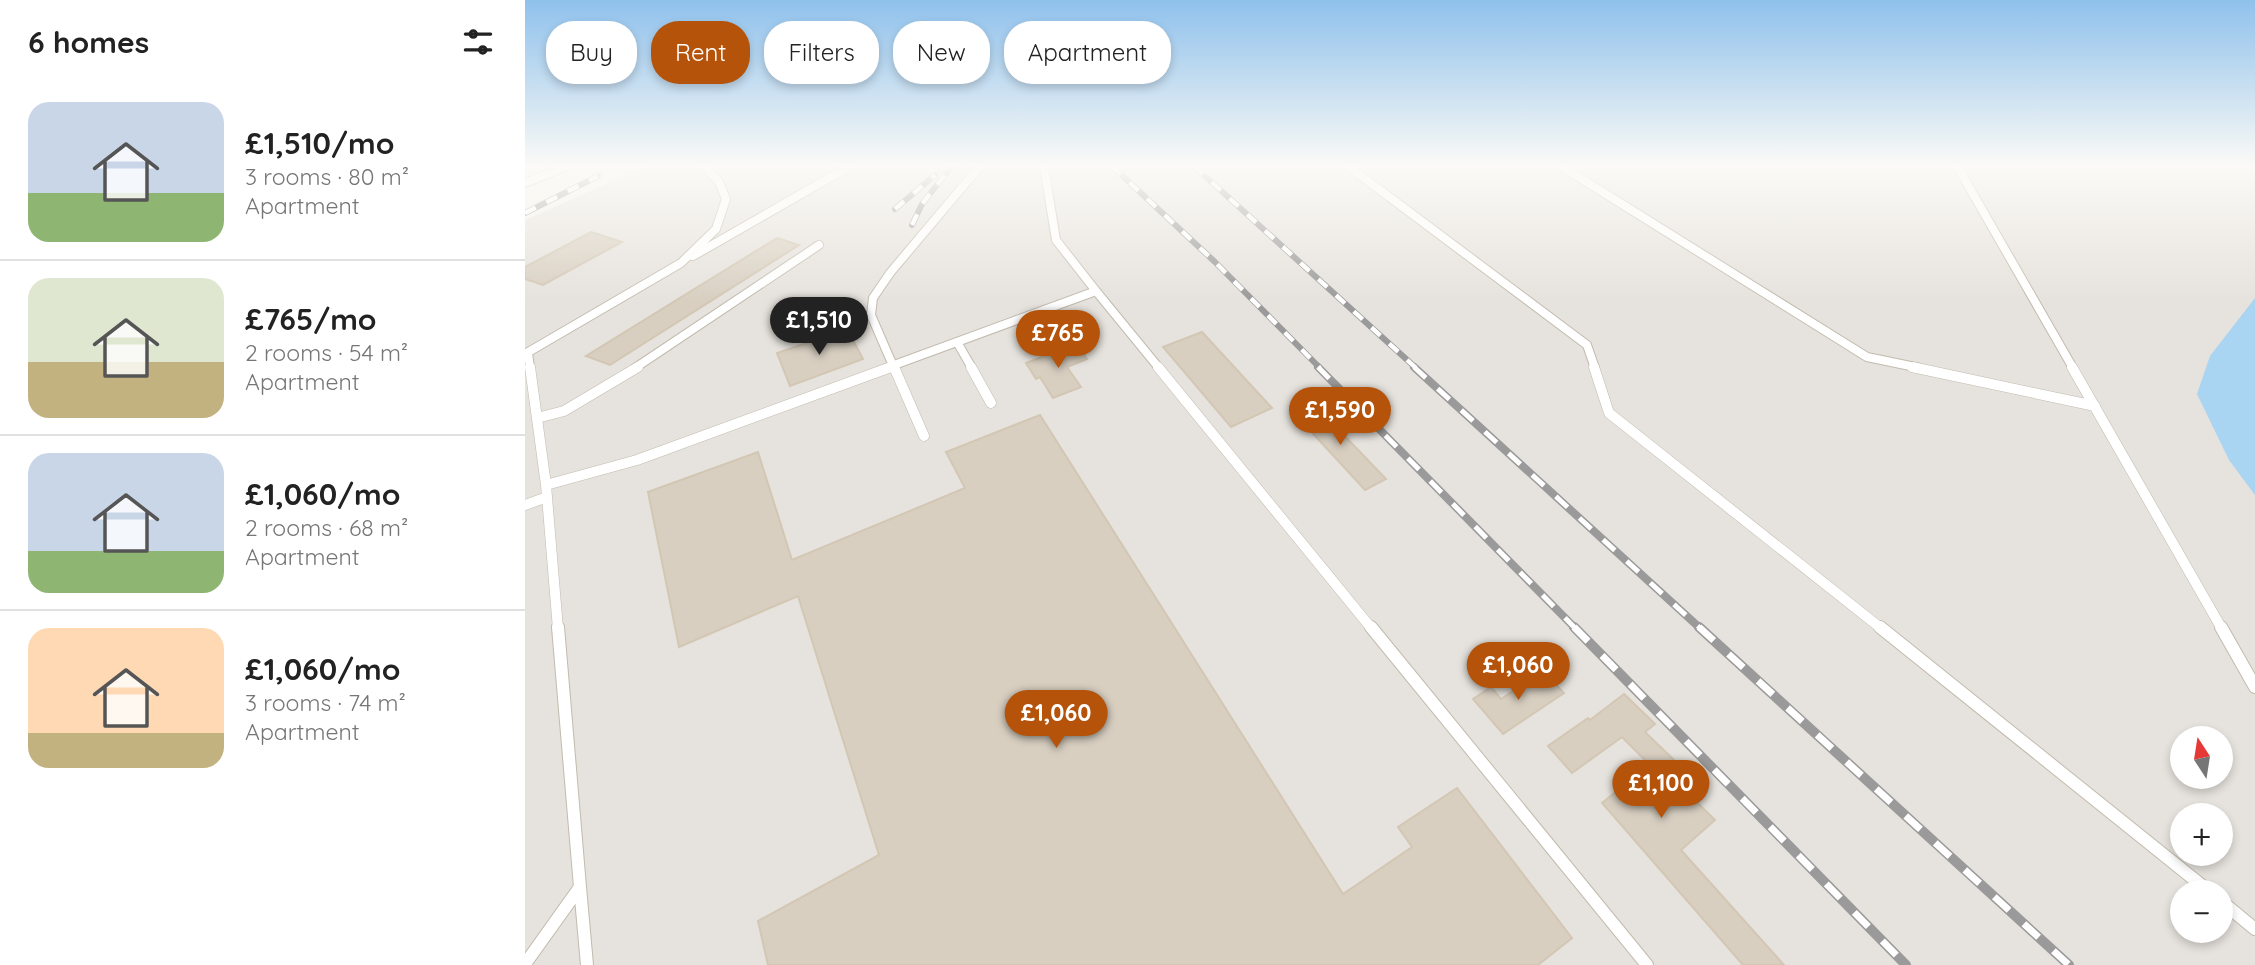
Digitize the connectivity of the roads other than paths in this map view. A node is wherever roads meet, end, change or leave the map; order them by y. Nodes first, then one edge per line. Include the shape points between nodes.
1 (722, 211) edge
2 (772, 211) edge
3 (942, 211) edge
4 (1051, 211) edge
5 (1408, 211) edge
6 (1634, 211) edge
7 (1984, 211) edge
8 (819, 245) dead end
9 (681, 263) junction
10 (1096, 291) junction
11 (957, 342) junction
12 (526, 353) edge
13 (891, 366) junction
14 (991, 403) dead end
15 (2095, 406) junction
16 (537, 418) junction
17 (923, 436) dead end
18 (546, 491) junction
19 (525, 505) edge
20 (2255, 687) edge
21 (2195, 880) edge
22 (580, 887) junction
23 (2233, 911) edge
24 (2255, 929) edge
25 (525, 964) edge
26 (587, 965) edge
27 (1647, 965) edge

1 - 9 lane via 716,229
2 - 9 lane
3 - 13 lane via 873,298 871,315
4 - 10 lane via 1056,240
5 - 21 lane via 1587,345 1609,413
6 - 15 lane via 1867,357
7 - 15 lane
8 - 16 lane via 619,379 564,411
9 - 12 lane
10 - 11 lane
10 - 27 lane
11 - 13 lane
11 - 14 lane
12 - 16 lane
13 - 17 lane
13 - 18 lane
15 - 20 lane
16 - 18 lane
18 - 19 lane
18 - 22 lane
22 - 25 lane
22 - 26 lane
23 - 24 lane

